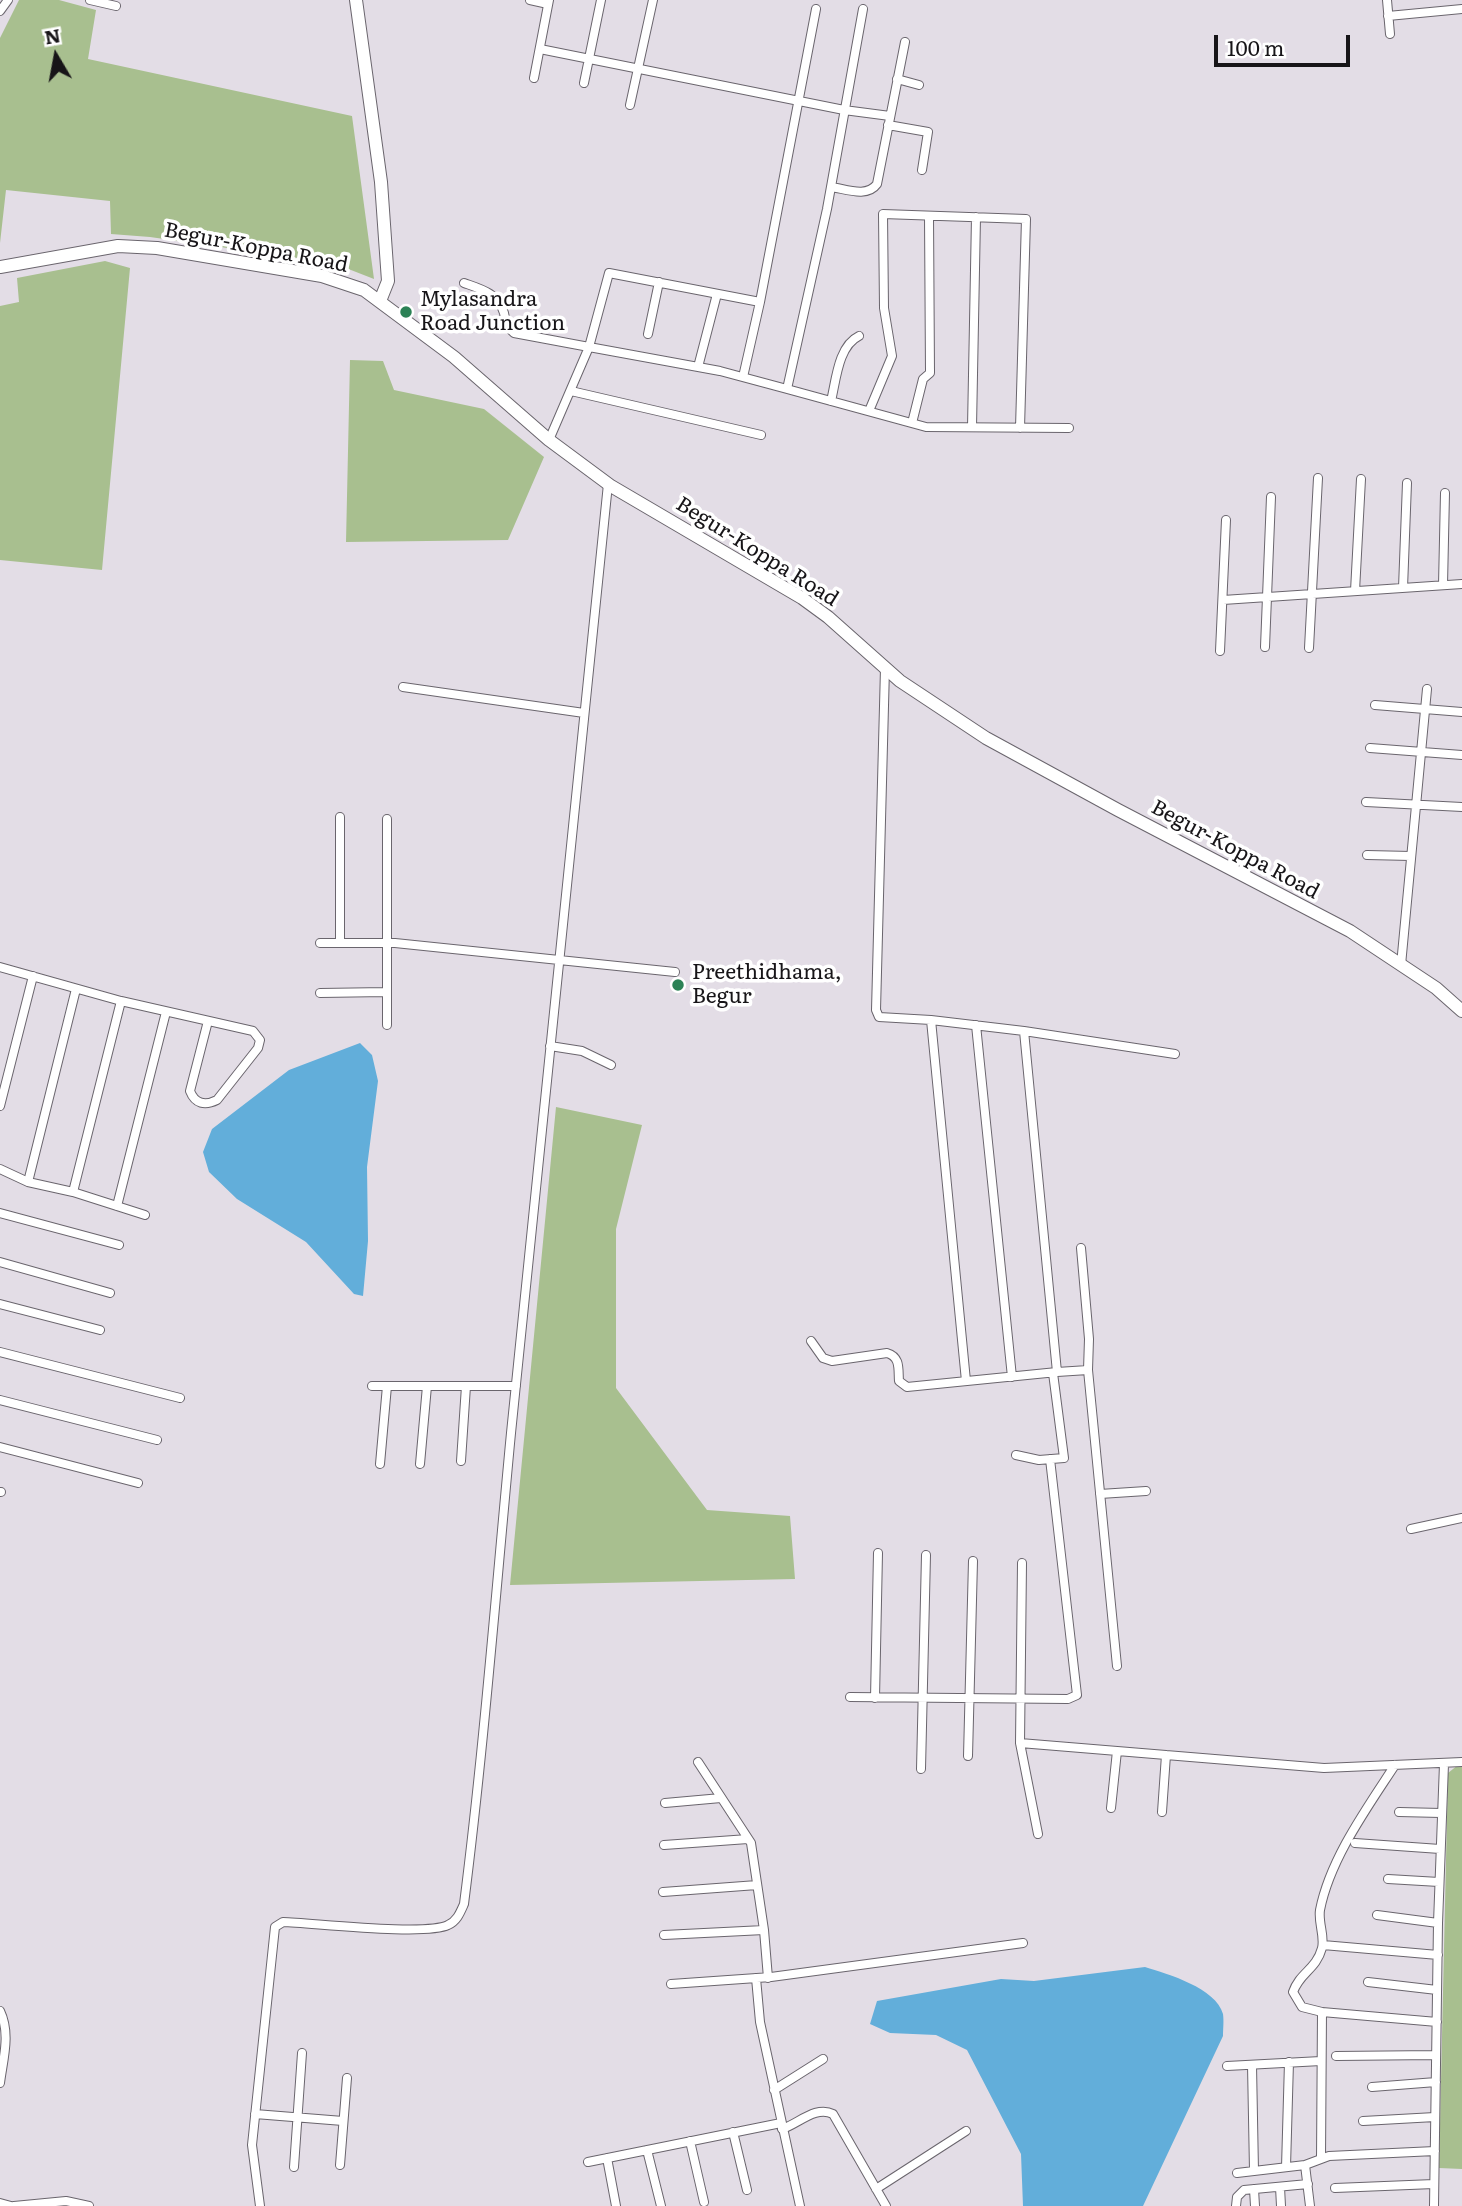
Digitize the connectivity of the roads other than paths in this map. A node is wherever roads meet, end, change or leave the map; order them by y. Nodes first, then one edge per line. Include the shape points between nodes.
1 (8, 0) edge
2 (90, 0) edge
3 (356, 0) edge
4 (530, 0) edge
5 (601, 0) edge
6 (653, 0) edge
7 (1387, 0) edge
8 (549, 2) edge
9 (116, 6) dead end
10 (816, 9) dead end
11 (863, 9) dead end
12 (1462, 9) edge
13 (0, 10) edge
14 (1388, 16) junction
15 (1390, 34) dead end
16 (905, 42) dead end
17 (540, 49) junction
18 (589, 59) junction
19 (637, 69) junction
20 (534, 78) dead end
21 (897, 79) junction
22 (584, 83) dead end
23 (919, 85) dead end
24 (798, 102) junction
25 (629, 105) dead end
26 (844, 110) junction
27 (889, 120) junction
28 (922, 170) dead end
29 (831, 187) junction
30 (929, 216) junction
31 (976, 217) junction
32 (0, 267) edge
33 (659, 282) junction
34 (464, 283) dead end
35 (717, 294) junction
36 (380, 301) junction
37 (760, 302) junction
38 (648, 334) dead end
39 (859, 336) dead end
40 (589, 347) junction
41 (698, 367) junction
42 (743, 377) junction
43 (787, 389) junction
44 (570, 391) junction
45 (831, 401) junction
46 (869, 411) junction
47 (912, 423) junction
48 (972, 427) junction
49 (1020, 428) junction
50 (1069, 428) dead end
51 (761, 435) dead end
52 (549, 440) junction
53 (1318, 478) dead end
54 (1361, 478) dead end
55 (1407, 483) dead end
56 (608, 484) junction
57 (1445, 493) dead end
58 (1271, 497) dead end
59 (1226, 520) dead end
60 (1462, 584) edge
61 (1443, 585) junction
62 (1403, 588) junction
63 (1355, 591) junction
64 (1312, 594) junction
65 (1268, 597) junction
66 (1223, 600) junction
67 (1265, 647) dead end
68 (1309, 648) dead end
69 (1220, 651) dead end
70 (885, 668) junction
71 (403, 687) dead end
72 (1427, 689) dead end
73 (1375, 705) dead end
74 (1425, 708) junction
75 (1462, 712) edge
76 (584, 713) junction
77 (1370, 748) dead end
78 (1421, 751) junction
79 (1462, 755) edge
80 (1367, 802) dead end
81 (1416, 804) junction
82 (1462, 807) edge
83 (340, 817) dead end
84 (387, 819) dead end
85 (1367, 855) dead end
86 (1411, 856) junction
87 (386, 942) junction
88 (320, 943) dead end
89 (340, 943) junction
90 (558, 961) junction
91 (1401, 965) junction
92 (0, 967) edge
93 (675, 972) dead end
94 (33, 976) junction
95 (76, 989) junction
96 (386, 992) junction
97 (320, 993) dead end
98 (121, 1001) junction
99 (1462, 1012) edge
100 (166, 1013) junction
101 (931, 1020) junction
102 (208, 1021) junction
103 (387, 1025) dead end
104 (976, 1025) junction
105 (1024, 1031) junction
106 (550, 1046) junction
107 (1175, 1054) dead end
108 (611, 1065) dead end
109 (0, 1106) edge
110 (0, 1169) edge
111 (28, 1182) junction
112 (73, 1192) junction
113 (117, 1206) junction
114 (0, 1213) edge
115 (145, 1215) dead end
116 (119, 1245) dead end
117 (1081, 1248) dead end
118 (0, 1262) edge
119 (110, 1293) dead end
120 (0, 1304) edge
121 (100, 1330) dead end
122 (811, 1340) dead end
123 (0, 1352) edge
124 (1088, 1370) junction
125 (1055, 1372) junction
126 (1012, 1377) junction
127 (966, 1381) junction
128 (372, 1385) dead end
129 (387, 1386) junction
130 (427, 1386) junction
131 (466, 1386) junction
132 (516, 1387) junction
133 (180, 1398) dead end
134 (0, 1399) edge
135 (157, 1440) dead end
136 (0, 1447) edge
137 (1016, 1455) dead end
138 (1050, 1459) junction
139 (461, 1461) dead end
140 (380, 1464) dead end
141 (420, 1464) dead end
142 (138, 1483) dead end
143 (1146, 1491) dead end
144 (1100, 1494) junction
145 (1462, 1518) edge
146 (1411, 1529) dead end
147 (878, 1553) dead end
148 (926, 1555) dead end
149 (973, 1561) dead end
150 (1022, 1563) dead end
151 (1117, 1666) dead end
152 (850, 1697) dead end
153 (875, 1698) junction
154 (923, 1698) junction
155 (970, 1698) junction
156 (1020, 1699) junction
157 (1020, 1743) junction
158 (1117, 1751) junction
159 (1166, 1755) junction
160 (968, 1756) dead end
161 (698, 1762) dead end
162 (1462, 1762) edge
163 (1444, 1764) junction
164 (1395, 1765) junction
165 (921, 1769) dead end
166 (721, 1798) junction
167 (665, 1803) dead end
168 (1111, 1808) dead end
169 (1162, 1812) dead end
170 (1399, 1812) dead end
171 (1441, 1813) junction
172 (1038, 1835) dead end
173 (748, 1839) junction
174 (1355, 1843) dead end
175 (664, 1845) dead end
176 (1440, 1849) junction
177 (1388, 1879) dead end
178 (1439, 1882) junction
179 (757, 1885) junction
180 (663, 1892) dead end
181 (1377, 1915) dead end
182 (1438, 1923) junction
183 (764, 1930) junction
184 (664, 1935) dead end
185 (1023, 1943) dead end
186 (1323, 1945) junction
187 (1438, 1955) junction
188 (756, 1978) junction
189 (768, 1978) junction
190 (1368, 1982) dead end
191 (671, 1984) dead end
192 (1437, 1990) junction
193 (0, 2011) edge
194 (1322, 2012) junction
195 (1437, 2022) junction
196 (302, 2053) dead end
197 (1436, 2055) junction
198 (1336, 2056) dead end
199 (823, 2059) dead end
200 (1321, 2061) junction
201 (1289, 2062) junction
202 (1252, 2064) junction
203 (1227, 2066) dead end
204 (347, 2078) dead end
205 (1436, 2082) junction
206 (0, 2083) edge
207 (1372, 2087) dead end
208 (774, 2090) junction
209 (255, 2114) junction
210 (1435, 2117) junction
211 (298, 2118) junction
212 (343, 2121) junction
213 (1363, 2121) dead end
214 (781, 2126) junction
215 (966, 2131) dead end
216 (733, 2132) junction
217 (690, 2141) junction
218 (647, 2150) junction
219 (1435, 2151) junction
220 (607, 2158) junction
221 (1321, 2158) junction
222 (588, 2162) dead end
223 (340, 2165) dead end
224 (1305, 2165) junction
225 (294, 2167) dead end
226 (1286, 2167) junction
227 (1254, 2171) junction
228 (1237, 2173) dead end
229 (1308, 2184) junction
230 (1434, 2184) junction
231 (1280, 2187) junction
232 (1335, 2188) dead end
233 (876, 2189) junction
234 (1254, 2189) junction
235 (747, 2190) dead end
236 (704, 2202) dead end
237 (0, 2203) edge
238 (13, 2206) edge
239 (89, 2206) edge
240 (260, 2206) edge
241 (616, 2206) edge
242 (662, 2206) edge
243 (800, 2206) edge
244 (886, 2206) edge
245 (1236, 2206) edge
246 (1255, 2206) edge
247 (1281, 2206) edge
248 (1310, 2206) edge
249 (1434, 2206) edge

1 - 13 street
2 - 9 street
3 - 36 main road via 381,182 388,281
4 - 8 street
5 - 18 street
6 - 19 street
7 - 14 street
8 - 17 street
10 - 24 street
11 - 26 street
12 - 14 street
14 - 15 street
16 - 21 street
17 - 18 street
17 - 20 street
18 - 19 street
18 - 22 street
19 - 24 street
19 - 25 street
21 - 23 street
21 - 27 street
24 - 26 street
24 - 37 street
26 - 27 street
26 - 29 street
27 - 28 street via 928,132
27 - 29 street via 873,190
29 - 43 street
30 - 31 street
30 - 46 street via 883,214 884,308 892,356
30 - 47 street via 930,373 923,379
31 - 48 street
31 - 49 street via 1026,219
32 - 36 main road, Begur-Koppa Road via 118,246 157,248 322,276 364,290
33 - 35 street
33 - 38 street
33 - 40 street via 610,273
34 - 40 street via 496,299 506,326 514,333
35 - 37 street
35 - 41 street
36 - 52 main road, Begur-Koppa Road via 454,357
37 - 42 street
39 - 45 street via 844,352
40 - 41 street
40 - 44 street
41 - 42 street
42 - 43 street
43 - 45 street
44 - 51 street
44 - 52 street
45 - 46 street
46 - 47 street
47 - 48 street
48 - 49 street
49 - 50 street
52 - 56 main road, Begur-Koppa Road
53 - 64 street
54 - 63 street
55 - 62 street
56 - 70 main road, Begur-Koppa Road via 802,598
56 - 76 street
57 - 61 street
58 - 65 street
59 - 66 street
60 - 61 street
61 - 62 street
62 - 63 street
63 - 64 street
64 - 65 street
64 - 68 street
65 - 66 street
65 - 67 street
66 - 69 street
70 - 91 main road, Begur-Koppa Road via 986,738 1350,931
70 - 101 street via 876,1010 881,1019
71 - 76 street
72 - 74 street
73 - 74 street
74 - 75 street
74 - 78 street
76 - 90 street
77 - 78 street
78 - 79 street
78 - 81 street
80 - 81 street
81 - 82 street
81 - 86 street
83 - 89 street
84 - 87 street
85 - 86 street
86 - 91 street
87 - 89 street
87 - 90 street
87 - 96 street
88 - 89 street
90 - 93 street
90 - 106 street
91 - 99 main road, Begur-Koppa Road
92 - 94 street
94 - 95 street
94 - 109 street
95 - 98 street
95 - 111 street
96 - 97 street
96 - 103 street
98 - 100 street
98 - 112 street
100 - 102 street
100 - 113 street
101 - 104 street
101 - 127 street
102 - 102 street via 253,1031 260,1040 217,1100 209,1104 199,1103 190,1091
104 - 105 street
104 - 126 street
105 - 107 street
105 - 125 street
106 - 108 street via 592,1054
106 - 132 street
110 - 111 street
111 - 112 street
112 - 113 street
113 - 115 street
114 - 116 street
117 - 124 street
118 - 119 street
120 - 121 street
122 - 127 street via 823,1358 832,1361 893,1355 899,1381 907,1387
123 - 133 street
124 - 125 street
124 - 144 street
125 - 126 street
125 - 138 street via 1064,1458
126 - 127 street
128 - 129 street
129 - 130 street
129 - 140 street
130 - 131 street
130 - 141 street
131 - 132 street
131 - 139 street
132 - 209 street via 464,1904 449,1925 437,1928 283,1922 275,1927
134 - 135 street
136 - 142 street
137 - 138 street
138 - 156 street via 1077,1695
143 - 144 street
144 - 151 street
145 - 146 street
147 - 153 street
148 - 154 street
149 - 155 street
150 - 156 street
152 - 153 street
153 - 154 street
154 - 155 street
154 - 165 street
155 - 156 street
155 - 160 street
156 - 157 street
157 - 158 street
157 - 172 street
158 - 159 street
158 - 168 street
159 - 164 street via 1324,1768
159 - 169 street
161 - 166 street
162 - 163 street
163 - 164 street
163 - 171 street
164 - 186 street via 1354,1828 1329,1884 1319,1913
166 - 167 street
166 - 173 street
170 - 171 street
171 - 176 street
173 - 175 street
173 - 179 street
174 - 176 street
176 - 178 street
177 - 178 street
178 - 182 street
179 - 180 street
179 - 183 street
181 - 182 street
182 - 187 street
183 - 184 street
183 - 189 street
185 - 189 street
186 - 187 street
186 - 194 street via 1316,1963 1297,1979 1293,1992 1302,2007
187 - 192 street
188 - 189 street
188 - 191 street
188 - 208 street
190 - 192 street
192 - 195 street
193 - 206 street via 6,2038
194 - 195 street
194 - 200 street
195 - 197 street
196 - 211 street
197 - 198 street
197 - 205 street
199 - 208 street
200 - 201 street
200 - 221 street
201 - 202 street
201 - 226 street
202 - 203 street
202 - 227 street
204 - 212 street
205 - 207 street
205 - 210 street
208 - 214 street
209 - 211 street
209 - 240 street via 252,2145
210 - 213 street
210 - 219 street
211 - 212 street
211 - 225 street
212 - 223 street
214 - 216 street
214 - 233 street via 829,2111
214 - 243 street
215 - 233 street
216 - 217 street
216 - 235 street
217 - 218 street
217 - 236 street
218 - 220 street
218 - 242 street
219 - 221 street
219 - 230 street
220 - 222 street
220 - 241 street
221 - 224 street
224 - 226 street
224 - 229 street
226 - 227 street
227 - 228 street
229 - 231 street
229 - 248 street
230 - 232 street
230 - 249 street
231 - 234 street
231 - 247 street
233 - 244 street
234 - 245 street via 1240,2192
234 - 246 street
237 - 238 street
238 - 239 street via 60,2201

